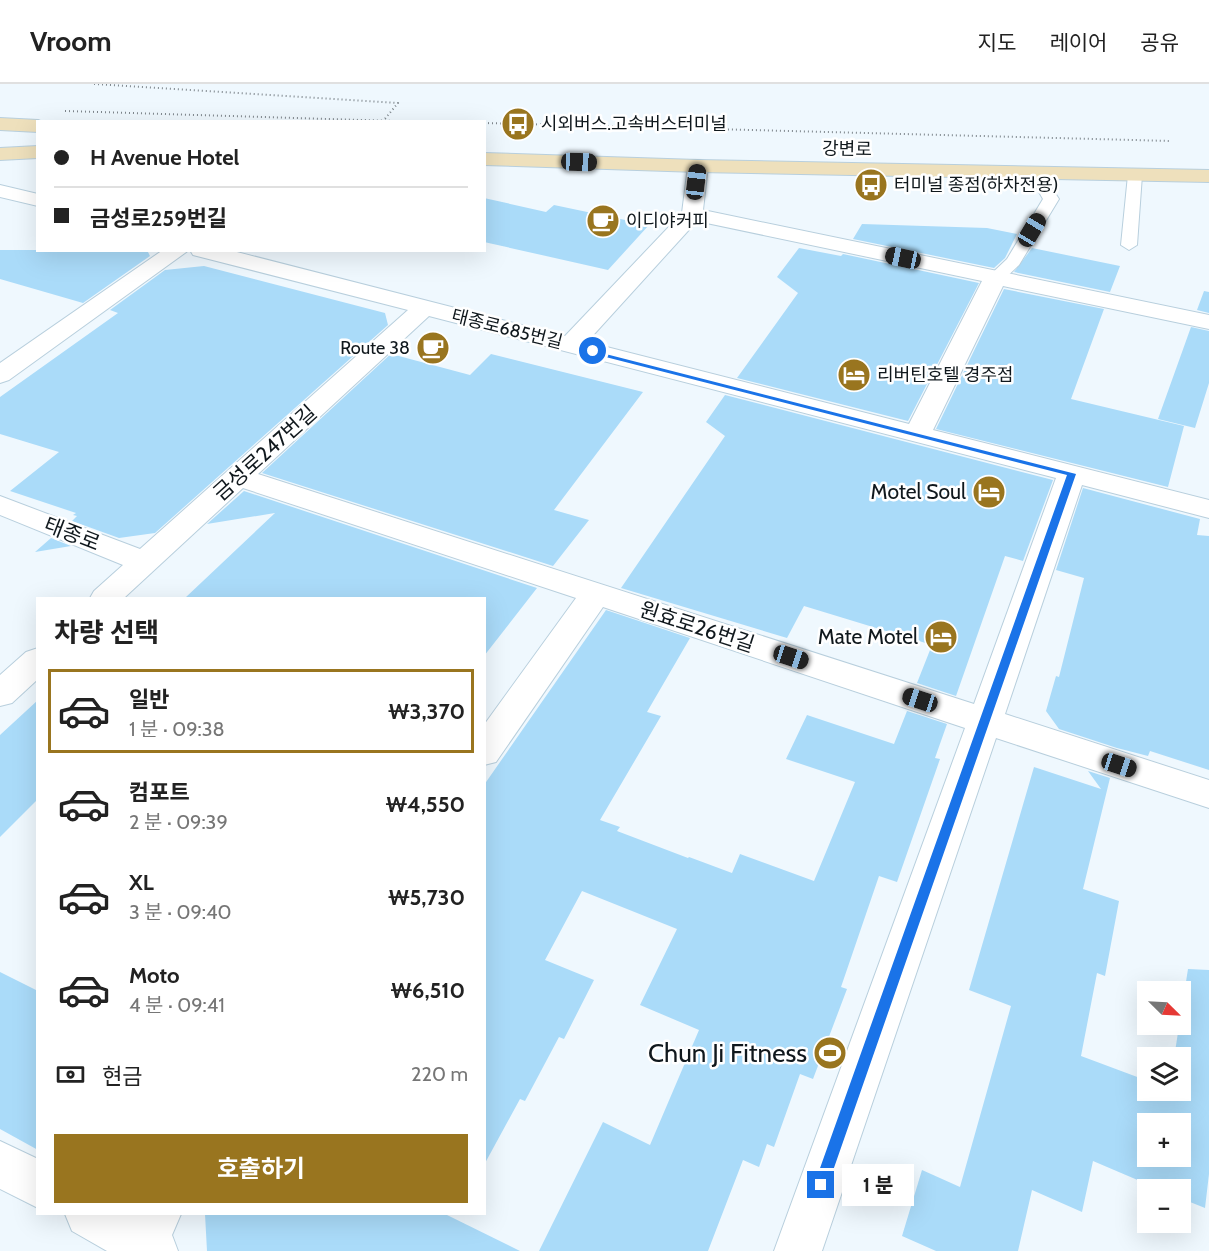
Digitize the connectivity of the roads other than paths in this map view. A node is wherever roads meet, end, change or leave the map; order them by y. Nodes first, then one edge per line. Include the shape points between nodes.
1 (0, 124) edge
2 (36, 126) edge
3 (0, 142) edge
4 (36, 144) edge
5 (36, 152) edge
6 (0, 154) edge
7 (486, 159) edge
8 (698, 166) junction
9 (1035, 173) junction
10 (1135, 175) junction
11 (1209, 176) edge
12 (0, 191) edge
13 (36, 200) edge
14 (692, 214) junction
15 (1129, 245) dead end
16 (175, 252) edge
17 (209, 252) edge
18 (996, 277) junction
19 (424, 308) junction
20 (1209, 322) edge
21 (570, 345) junction
22 (0, 375) edge
23 (917, 434) junction
24 (1072, 474) junction
25 (239, 477) junction
26 (0, 505) edge
27 (1209, 508) edge
28 (145, 562) junction
29 (596, 594) junction
30 (106, 597) edge
31 (36, 662) edge
32 (0, 694) edge
33 (985, 721) junction
34 (486, 749) edge
35 (1209, 794) edge
36 (0, 1164) edge
37 (36, 1184) edge
38 (90, 1215) edge
39 (145, 1239) edge
40 (798, 1251) edge

1 - 2 street
3 - 4 street
5 - 6 street
7 - 8 street, 강변로
8 - 9 street, 강변로
8 - 14 street
9 - 10 street, 강변로
9 - 18 lane via 1051,199 1013,262
10 - 11 street, 강변로
10 - 15 lane
12 - 13 street
14 - 18 street
14 - 21 street
16 - 22 street
17 - 19 street, 태종로685번길
18 - 20 street
18 - 23 street
19 - 21 street, 태종로685번길
19 - 25 street, 금성로247번길
21 - 23 street, 태종로685번길
23 - 24 street, 태종로685번길
24 - 27 street, 태종로685번길
24 - 33 street
25 - 28 street, 금성로247번길
25 - 29 street, 원효로26번길
26 - 28 street, 태종로
28 - 30 street, 금성로247번길
29 - 33 street, 원효로26번길
29 - 34 street
31 - 32 street
33 - 35 street, 원효로26번길
33 - 40 street
36 - 37 street
38 - 39 street

